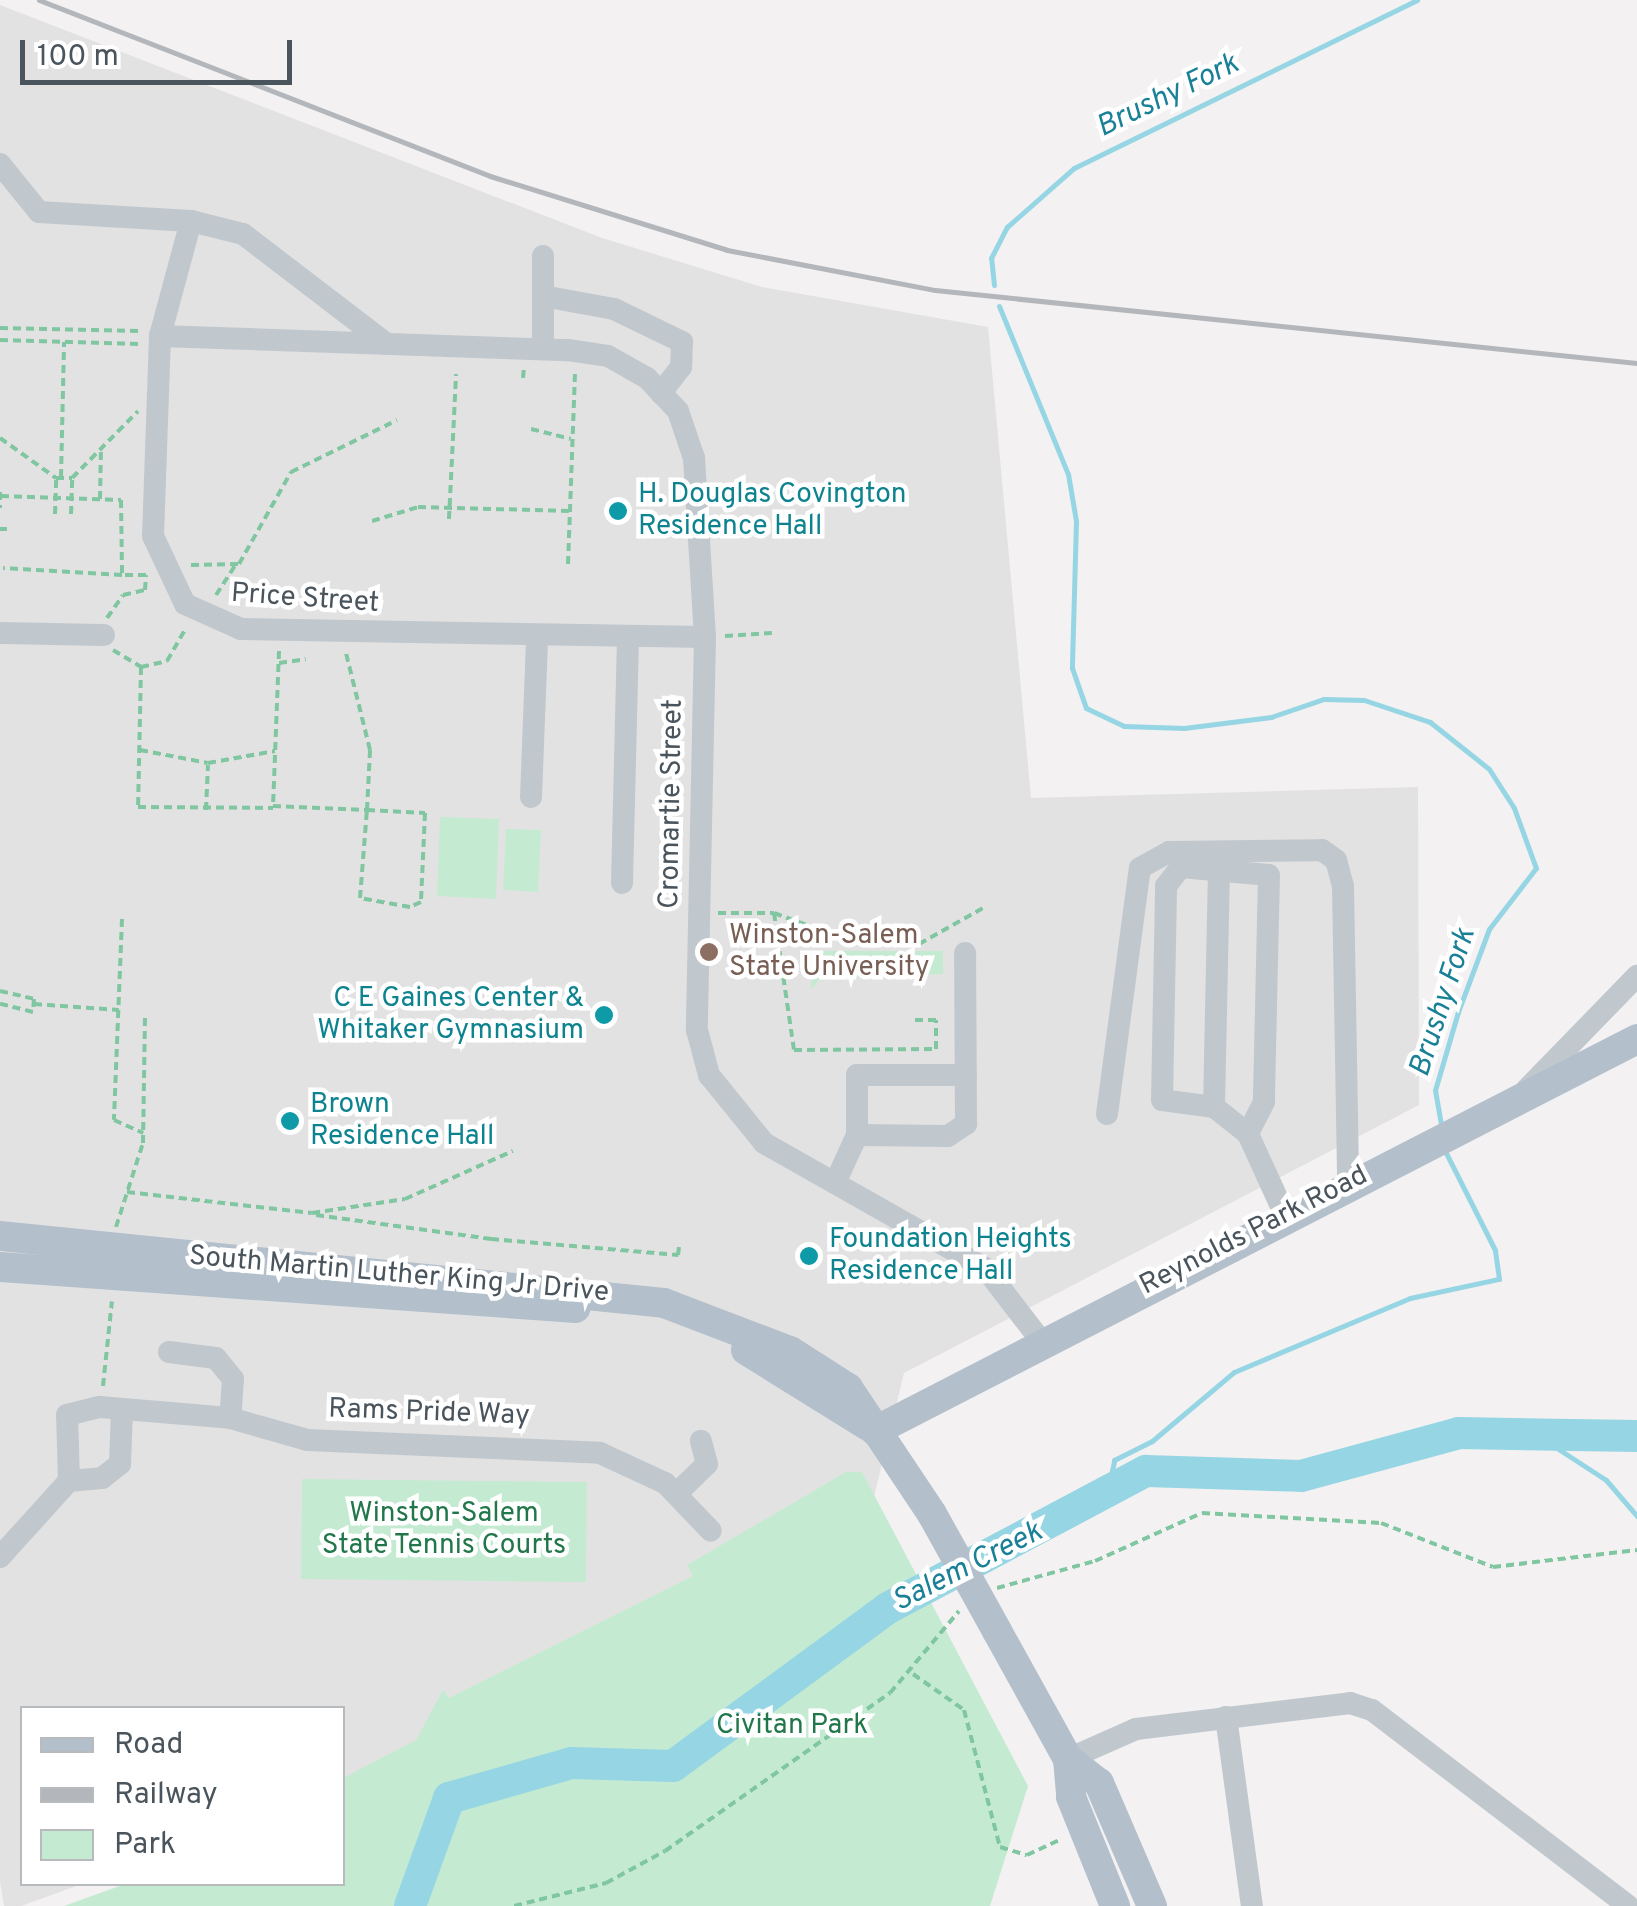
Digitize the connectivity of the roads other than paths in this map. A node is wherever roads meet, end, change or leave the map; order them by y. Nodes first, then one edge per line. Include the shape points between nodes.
1 (0, 164) edge
2 (192, 222) junction
3 (543, 256) dead end
4 (543, 296) junction
5 (157, 337) junction
6 (386, 344) junction
7 (548, 357) junction
8 (661, 394) junction
9 (0, 633) edge
10 (104, 635) road end
11 (705, 637) junction
12 (537, 638) junction
13 (635, 640) junction
14 (531, 797) dead end
15 (1219, 867) junction
16 (622, 883) dead end
17 (965, 953) dead end
18 (1637, 976) edge
19 (1637, 1040) edge
20 (966, 1075) junction
21 (1524, 1092) junction
22 (1214, 1107) junction
23 (1107, 1114) dead end
24 (1248, 1134) junction
25 (857, 1135) junction
26 (1348, 1181) junction
27 (835, 1183) junction
28 (1284, 1213) junction
29 (0, 1236) edge
30 (113, 1264) junction
31 (0, 1267) edge
32 (1042, 1342) junction
33 (169, 1352) dead end
34 (111, 1408) junction
35 (230, 1418) junction
36 (875, 1430) junction
37 (702, 1442) dead end
38 (69, 1481) junction
39 (676, 1494) junction
40 (711, 1531) dead end
41 (0, 1557) edge
42 (1226, 1716) junction
43 (1068, 1759) junction
44 (1115, 1906) edge
45 (1152, 1906) edge
46 (1252, 1906) edge
47 (1628, 1906) edge

1 - 2 street via 39,212
2 - 5 street, Price Street
2 - 6 street via 268,248
3 - 4 street
4 - 7 street
4 - 8 street via 614,309 682,342 681,368
5 - 6 street, Cromartie Street
5 - 12 street, Price Street via 153,536 174,588 201,615 241,629 349,639
6 - 7 street, Cromartie Street
7 - 8 street, Cromartie Street via 608,356
8 - 11 street, Cromartie Street via 688,428 694,458
9 - 10 street
11 - 13 street, Price Street
11 - 27 street, Cromartie Street via 701,1053 739,1120
12 - 13 street, Price Street
12 - 14 street
13 - 16 street
15 - 22 street
15 - 22 street via 1169,873 1165,925 1162,1100
15 - 24 street via 1269,875 1264,1102
17 - 20 street
18 - 21 street
19 - 21 main road, Reynolds Park Road
20 - 25 street via 958,1133
20 - 25 street via 858,1074
21 - 26 main road, Reynolds Park Road
22 - 24 street
23 - 26 street via 1140,868 1169,852 1322,850 1336,860 1343,886
24 - 28 street
25 - 27 street
26 - 28 main road, Reynolds Park Road
27 - 32 street, Cromartie Street via 985,1268
28 - 32 main road, Reynolds Park Road
29 - 30 main road, South Martin Luther King Jr Drive
30 - 31 main road, South Martin Luther King Jr Drive
30 - 36 main road, South Martin Luther King Jr Drive via 485,1278 664,1303 803,1360 848,1388
32 - 36 main road, Reynolds Park Road
33 - 35 street via 216,1358 233,1379
34 - 35 street, Rams Pride Way
34 - 38 street via 67,1415
34 - 38 street via 120,1464 102,1478
35 - 39 street, Rams Pride Way via 307,1440 600,1454
36 - 43 main road, South Martin Luther King Jr Drive, bridge via 932,1514
37 - 39 street via 706,1464
38 - 41 street
39 - 40 street, Rams Pride Way
42 - 43 street via 1122,1732
42 - 46 street
42 - 47 street via 1317,1704 1372,1710
43 - 44 main road, South Martin Luther King Jr Drive via 1070,1797
43 - 45 main road, South Martin Luther King Jr Drive via 1099,1784

